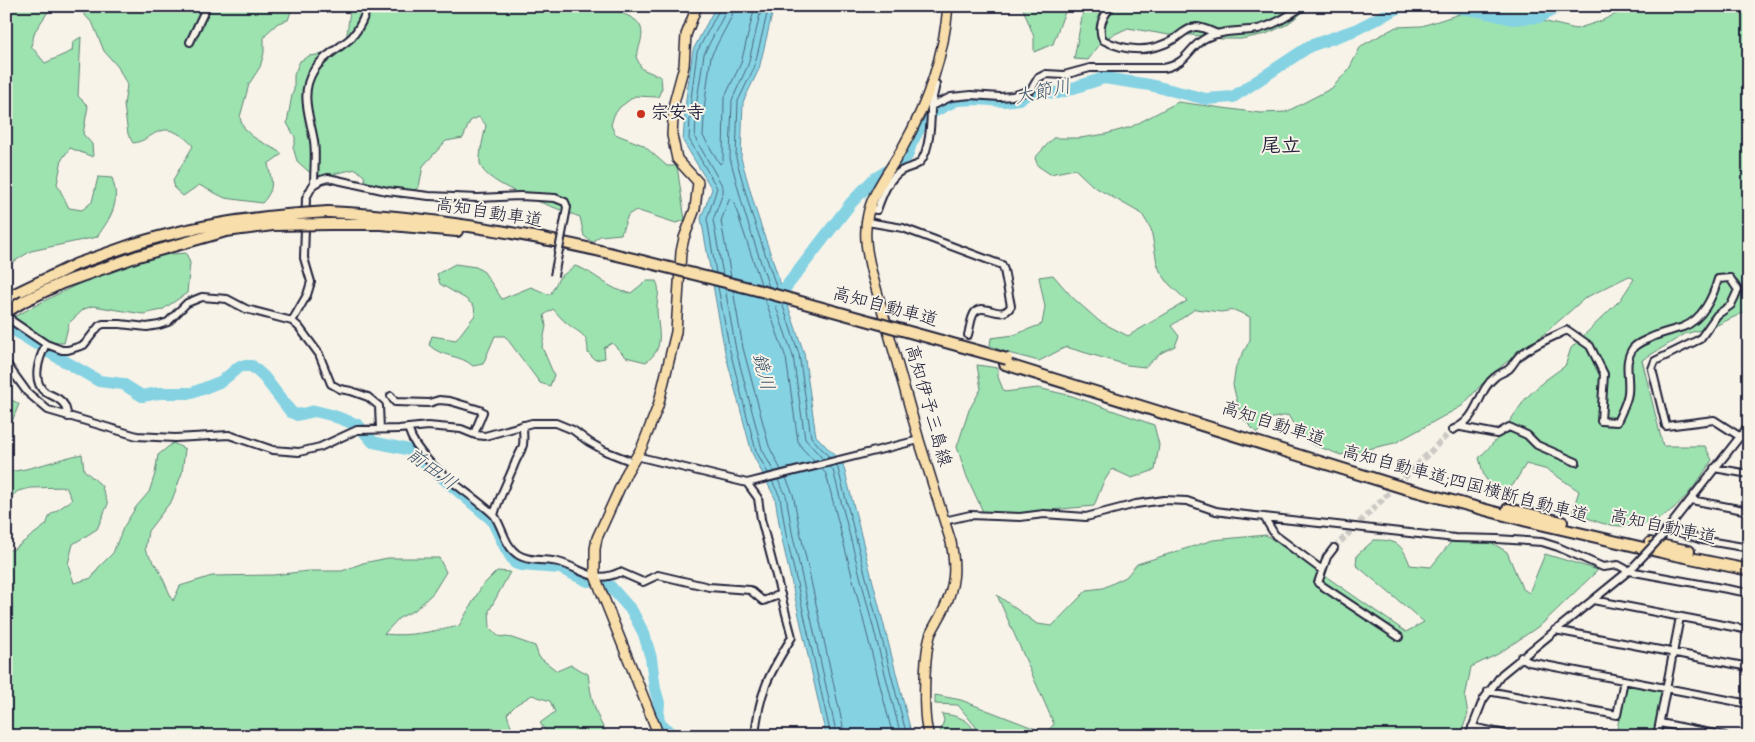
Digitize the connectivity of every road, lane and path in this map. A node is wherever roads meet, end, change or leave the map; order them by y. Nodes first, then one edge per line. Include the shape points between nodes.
1 (207, 6) edge
2 (368, 6) edge
3 (697, 6) edge
4 (948, 6) edge
5 (1111, 6) edge
6 (1303, 6) edge
7 (1219, 34) junction
8 (190, 42) dead end
9 (932, 82) junction
10 (931, 107) junction
11 (314, 184) junction
12 (869, 209) junction
13 (867, 222) junction
14 (641, 263) junction
15 (554, 276) dead end
16 (11, 295) edge
17 (6, 311) edge
18 (292, 321) junction
19 (968, 335) dead end
20 (46, 344) junction
21 (1006, 362) junction
22 (6, 363) edge
23 (391, 396) dead end
24 (68, 417) junction
25 (522, 425) junction
26 (1749, 425) edge
27 (1461, 427) junction
28 (408, 428) junction
29 (377, 429) junction
30 (1452, 430) tunnel mouth
31 (474, 434) junction
32 (1739, 436) junction
33 (1749, 438) edge
34 (918, 440) junction
35 (635, 459) junction
36 (1576, 462) dead end
37 (1714, 468) junction
38 (1749, 474) edge
39 (749, 482) junction
40 (1691, 500) junction
41 (1749, 511) edge
42 (494, 515) junction
43 (1264, 517) junction
44 (944, 521) junction
45 (1668, 528) junction
46 (1334, 548) tunnel mouth
47 (1749, 548) edge
48 (1749, 563) edge
49 (1632, 569) junction
50 (1322, 570) junction
51 (1749, 570) edge
52 (595, 576) junction
53 (1749, 593) edge
54 (781, 594) junction
55 (1593, 600) junction
56 (1680, 617) junction
57 (1555, 630) junction
58 (1749, 630) edge
59 (1399, 638) dead end
60 (1673, 652) junction
61 (1520, 658) junction
62 (1749, 667) edge
63 (1624, 680) junction
64 (1666, 688) junction
65 (1488, 691) junction
66 (1749, 704) edge
67 (1660, 723) junction
68 (1472, 727) junction
69 (1492, 734) edge
70 (659, 736) edge
71 (755, 736) edge
72 (929, 736) edge
73 (1469, 736) edge
74 (1514, 736) edge
75 (1658, 736) edge
76 (1724, 736) edge

1 - 8 street
2 - 11 street via 359,28 322,60 307,84 307,109 314,142
3 - 35 main road via 686,35 672,135 677,158 698,182 696,209 682,245 676,332 658,406
4 - 9 main road, 高知伊予三島線 via 942,47
5 - 7 street via 1101,22 1100,31 1103,40 1115,46 1150,49 1197,26
6 - 7 street via 1282,20 1258,28
7 - 10 street via 1204,39 1185,58 1164,68 1090,68 1064,75 1046,74 1038,78 1031,90 1022,93 1000,97 962,96 942,100
9 - 10 street via 936,84
9 - 12 main road, 高知伊予三島線
10 - 12 street via 927,143 919,164 903,169 889,183 877,210
11 - 15 street, bridge via 328,178 429,196 555,198 565,202 567,207
11 - 18 street via 306,198 304,238 304,258 311,282
12 - 13 main road, 高知伊予三島線
13 - 19 street via 903,228 1002,265 1011,306 1004,313 976,310
13 - 34 main road, 高知伊予三島線 via 869,260
14 - 16 highway, 高知自動車道, bridge via 533,236 374,214 328,212 216,223 162,235 77,264
14 - 17 highway, 高知自動車道, bridge via 467,231 381,224 273,226 226,231 138,256 62,283
14 - 21 highway, 高知自動車道, bridge via 851,315
17 - 20 street via 12,321
18 - 20 street via 246,309 227,298 202,297 186,303 173,318 159,325 103,324 84,345 76,349 62,350
18 - 29 street via 320,354 331,384 368,397 379,406
20 - 24 street via 37,382 60,400
21 - 48 highway, 高知自動車道 via 1126,395 1396,480 1575,526
21 - 51 highway, 高知自動車道;四国横断自動車道 via 1404,488 1527,521
22 - 24 street via 41,405
23 - 31 street via 395,402 450,401 480,410 483,412
24 - 29 street via 137,436 229,435 258,446 288,452 320,447 357,430
25 - 31 street via 484,436
25 - 35 street via 556,423 605,450
25 - 42 street via 520,456
26 - 32 street
27 - 30 street
27 - 32 street via 1495,377 1518,357 1567,330 1590,346 1604,374 1601,421 1617,422 1628,395 1626,362 1633,348 1659,333 1690,323 1705,309 1718,279 1730,278 1738,290 1731,305 1717,315 1700,339 1655,362 1652,369 1666,426 1714,420
27 - 36 street via 1497,434 1509,427 1527,435 1537,445
28 - 29 street
28 - 31 street via 461,429
28 - 42 street via 418,450
32 - 33 street
32 - 37 street
34 - 39 street
34 - 44 main road, 高知伊予三島線
35 - 39 street
35 - 52 main road via 597,538
37 - 38 street
37 - 40 street
39 - 54 street via 758,498
40 - 41 street
40 - 45 street
42 - 52 street via 516,554 563,563
43 - 44 street via 1216,511 1187,501 1164,500 1086,517 970,515
43 - 49 street via 1455,538 1542,542 1604,567 1618,565
43 - 50 street via 1275,535
44 - 72 main road, 高知伊予三島線 via 955,569 951,590 928,648 924,713
45 - 47 street via 1702,540
45 - 49 street, bridge
46 - 50 street
49 - 53 street
49 - 55 street
50 - 59 street via 1318,583
52 - 54 street via 610,577 620,572 643,582 658,575 709,587 750,590 763,601
52 - 70 main road
54 - 71 street via 792,637 768,678 759,706
55 - 56 street
55 - 57 street
56 - 58 street
56 - 60 street
57 - 60 street
57 - 61 street
60 - 62 street
60 - 64 street
61 - 63 street
61 - 65 street
63 - 64 street
63 - 65 street via 1617,715
64 - 66 street
64 - 67 street
65 - 68 street
67 - 75 street
67 - 76 street
68 - 69 street
68 - 73 street
69 - 74 street

